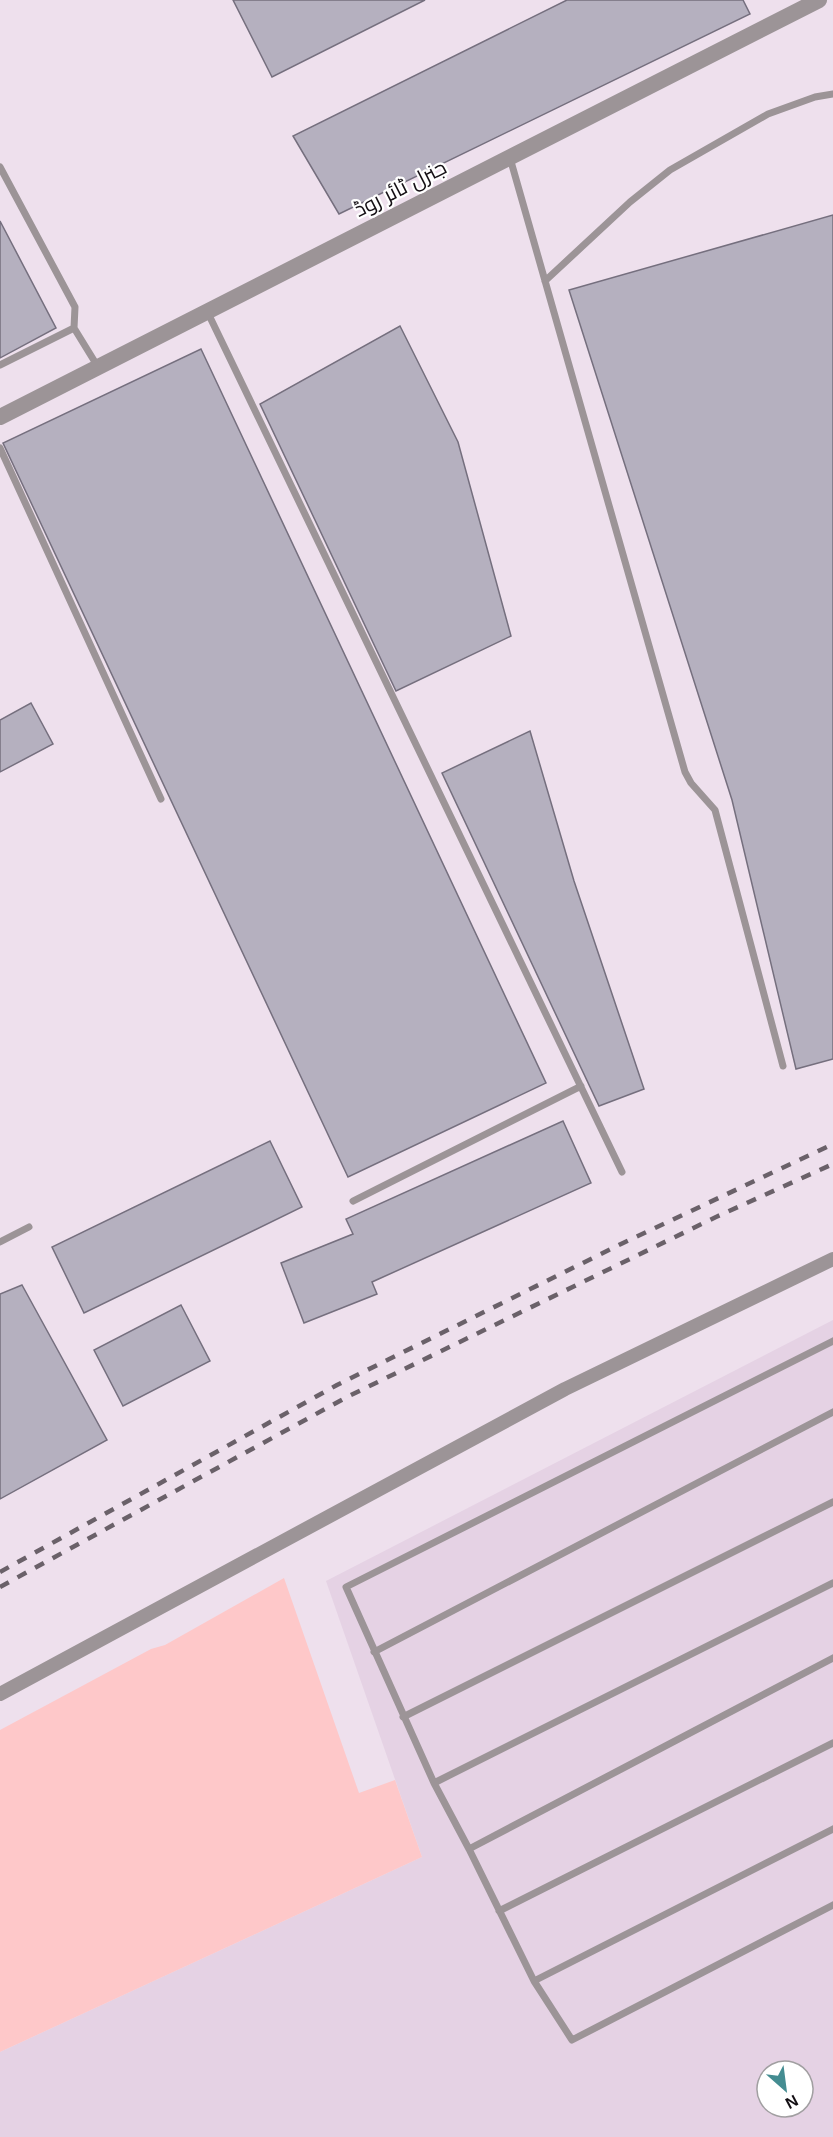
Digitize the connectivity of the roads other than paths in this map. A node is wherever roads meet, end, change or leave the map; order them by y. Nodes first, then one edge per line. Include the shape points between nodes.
1 (819, 0) edge
2 (833, 94) edge
3 (510, 158) junction
4 (0, 167) edge
5 (545, 281) junction
6 (207, 311) junction
7 (74, 328) junction
8 (0, 365) edge
9 (98, 367) junction
10 (0, 417) edge
11 (0, 448) edge
12 (161, 799) dead end
13 (783, 1066) dead end
14 (581, 1086) junction
15 (622, 1172) dead end
16 (353, 1201) dead end
17 (29, 1227) dead end
18 (0, 1242) edge
19 (833, 1259) edge
20 (833, 1341) edge
21 (833, 1412) edge
22 (833, 1502) edge
23 (833, 1582) edge
24 (374, 1652) junction
25 (833, 1658) edge
26 (0, 1694) edge
27 (403, 1718) junction
28 (833, 1743) edge
29 (434, 1783) junction
30 (833, 1828) edge
31 (469, 1849) junction
32 (833, 1905) edge
33 (499, 1911) junction
34 (534, 1982) junction

1 - 3 street, جنرل ٹائر روڈ
2 - 5 lane via 768,114 670,170
3 - 5 lane
3 - 6 street, جنرل ٹائر روڈ
4 - 7 lane via 75,307
5 - 13 lane via 685,772 718,818
6 - 9 street, جنرل ٹائر روڈ
6 - 14 lane
7 - 8 lane
7 - 9 lane
9 - 10 street, جنرل ٹائر روڈ
11 - 12 lane
14 - 15 lane
14 - 16 lane
17 - 18 lane
19 - 26 street via 565,1389
20 - 24 lane via 346,1587
21 - 24 lane
22 - 27 lane
23 - 29 lane
24 - 27 lane
25 - 31 lane
27 - 29 lane
28 - 33 lane
29 - 31 lane
30 - 34 lane
31 - 33 lane
32 - 34 lane via 572,2040
33 - 34 lane

